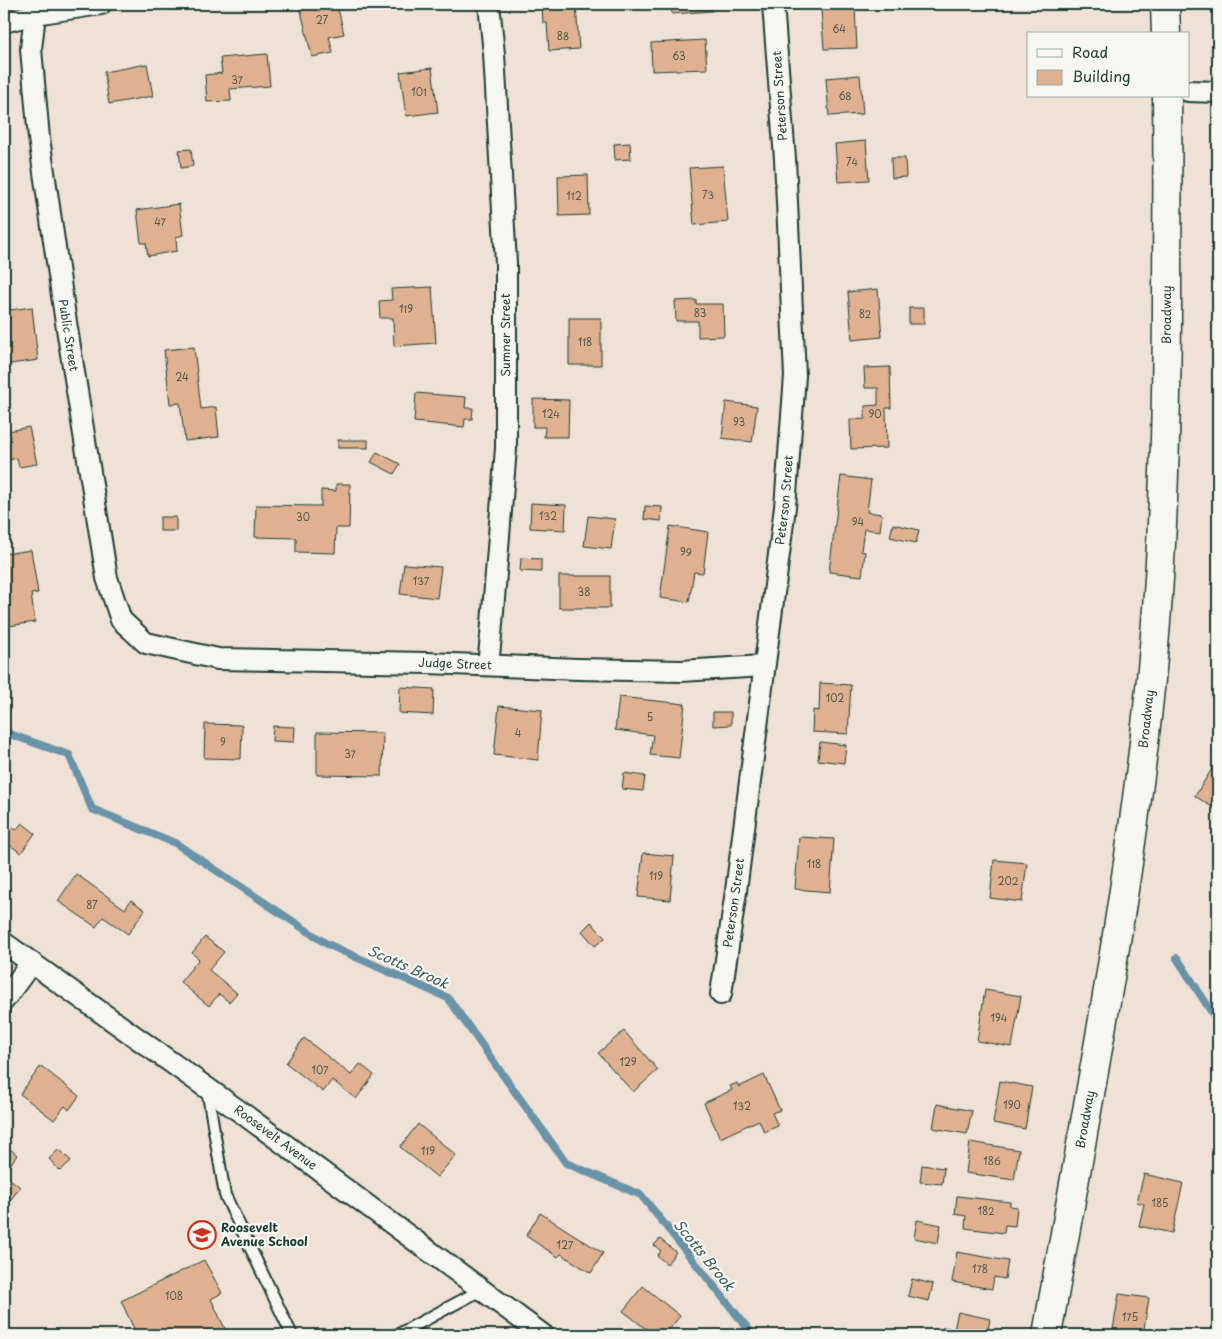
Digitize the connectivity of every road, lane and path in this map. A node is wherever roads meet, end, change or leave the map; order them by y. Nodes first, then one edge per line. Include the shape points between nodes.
1 (102, 4) edge
2 (489, 4) edge
3 (774, 4) edge
4 (1165, 4) edge
5 (35, 14) junction
6 (4, 22) edge
7 (1166, 32) edge
8 (1190, 91) edge
9 (1218, 92) edge
10 (1167, 98) edge
11 (146, 643) joint
12 (488, 665) junction
13 (764, 666) junction
14 (4, 943) edge
15 (31, 963) junction
16 (720, 994) dead end
17 (4, 1000) edge
18 (206, 1088) junction
19 (481, 1290) junction
20 (292, 1335) edge
21 (398, 1335) edge
22 (543, 1335) edge
23 (1047, 1335) edge

1 - 5 street
2 - 12 street, Sumner Street via 506,263 506,448
3 - 13 street, Peterson Street via 795,376 784,507
4 - 7 street
5 - 6 street
5 - 11 street, Public Street via 31,49 39,138 107,578 121,620
8 - 9 street
10 - 23 street, Broadway via 1166,417 1161,554 1151,678 1118,930
11 - 12 street, Judge Street via 218,659
12 - 13 street, Judge Street via 681,671
13 - 16 street, Peterson Street
14 - 15 street, Roosevelt Avenue
15 - 17 street
15 - 18 street, Roosevelt Avenue
18 - 19 street, Roosevelt Avenue
18 - 20 lane via 226,1195
19 - 21 lane
19 - 22 street, Roosevelt Avenue

